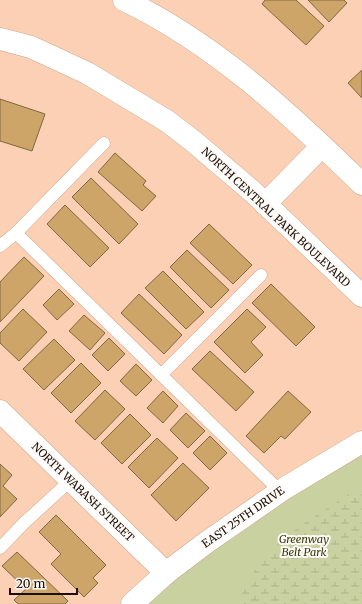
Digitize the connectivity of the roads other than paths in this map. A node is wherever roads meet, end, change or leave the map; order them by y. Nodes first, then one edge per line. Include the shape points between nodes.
1 (124, 0) edge
2 (0, 39) edge
3 (104, 142) dead end
4 (322, 146) junction
5 (362, 184) edge
6 (265, 204) junction
7 (16, 233) junction
8 (0, 246) edge
9 (261, 275) dead end
10 (362, 296) edge
11 (161, 375) junction
12 (0, 411) edge
13 (362, 442) edge
14 (71, 480) junction
15 (280, 491) junction
16 (0, 548) edge
17 (166, 573) junction
18 (132, 604) edge

1 - 4 main road via 220,58 273,101
2 - 6 main road, NORTH CENTRAL PARK BOULEVARD via 31,47 87,73 161,118 194,141
3 - 7 lane
4 - 5 main road
4 - 6 main road
6 - 10 main road, NORTH CENTRAL PARK BOULEVARD
7 - 8 lane
7 - 11 lane
9 - 11 lane
11 - 15 lane
12 - 14 main road, NORTH WABASH STREET
13 - 15 main road, EAST 25TH DRIVE
14 - 16 lane
14 - 17 main road, NORTH WABASH STREET
15 - 17 main road, EAST 25TH DRIVE
17 - 18 main road, EAST 25TH DRIVE

